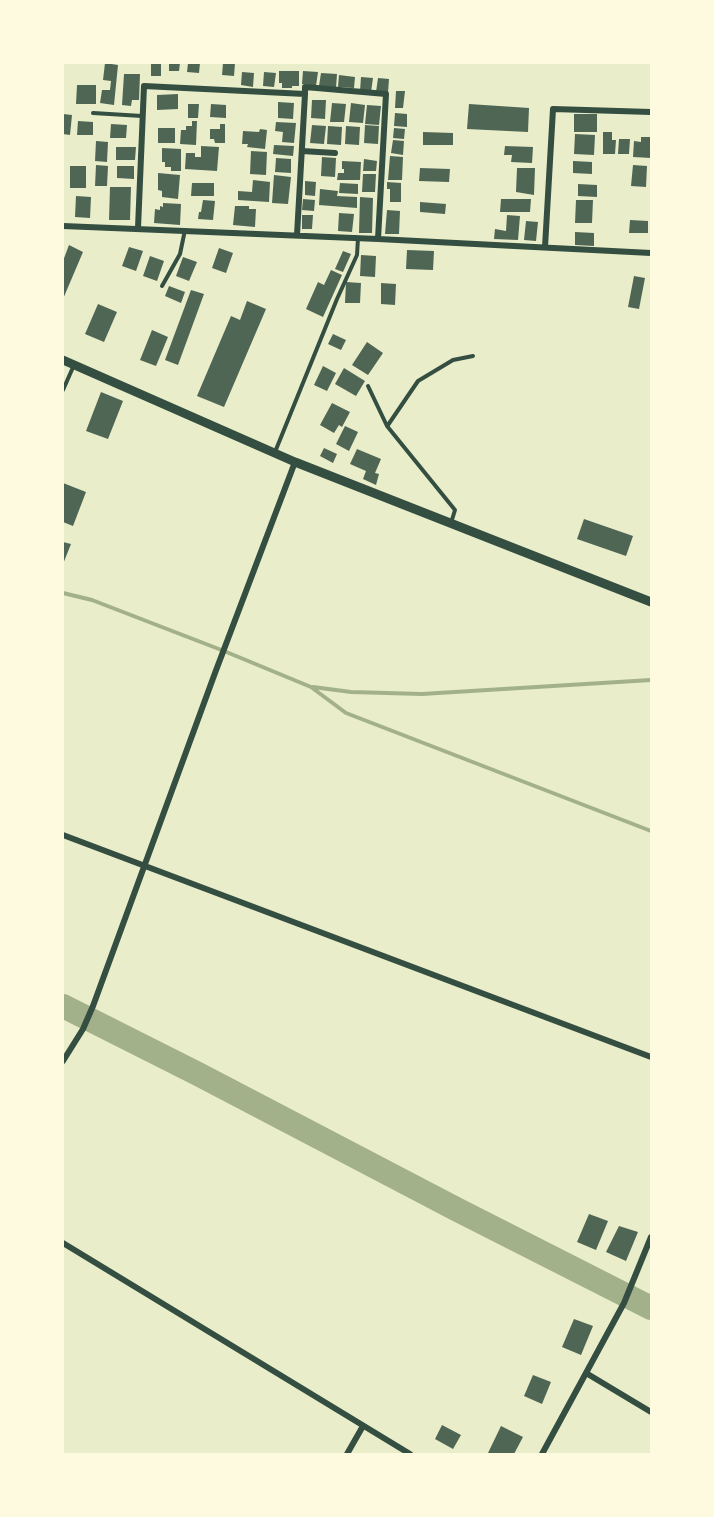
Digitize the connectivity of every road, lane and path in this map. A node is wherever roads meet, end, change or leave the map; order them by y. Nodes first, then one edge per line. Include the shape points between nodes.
1 (305, 94) junction
2 (651, 112) edge
3 (93, 113) dead end
4 (142, 117) junction
5 (302, 151) junction
6 (335, 153) dead end
7 (63, 226) edge
8 (138, 228) junction
9 (185, 230) junction
10 (297, 235) junction
11 (358, 238) junction
12 (378, 239) junction
13 (545, 247) junction
14 (651, 254) edge
15 (162, 286) dead end
16 (473, 356) dead end
17 (63, 360) edge
18 (74, 365) junction
19 (368, 386) dead end
20 (63, 390) edge
21 (387, 426) junction
22 (274, 453) junction
23 (295, 462) junction
24 (451, 523) junction
25 (651, 602) edge
26 (63, 836) edge
27 (145, 866) junction
28 (651, 1057) edge
29 (63, 1061) edge
30 (651, 1237) edge
31 (63, 1243) edge
32 (586, 1372) junction
33 (651, 1412) edge
34 (363, 1426) junction
35 (347, 1454) edge
36 (410, 1454) edge
37 (542, 1454) edge

1 - 4 street via 144,86
1 - 5 street
1 - 12 street via 305,87 386,94
2 - 13 street via 553,109
3 - 4 lane
4 - 8 street
5 - 6 street
5 - 10 street
7 - 8 street
8 - 9 street
9 - 10 street
9 - 15 lane via 180,254
10 - 11 street
11 - 12 street
11 - 22 lane via 357,255
12 - 13 street
13 - 14 street
16 - 21 lane via 453,360 418,381
17 - 18 street
18 - 20 lane
18 - 22 street
19 - 21 lane
21 - 24 lane via 455,510
22 - 23 street
23 - 24 street
23 - 27 street
24 - 25 street
26 - 27 street
27 - 28 street
27 - 29 street via 83,1029
30 - 32 street via 624,1303
31 - 34 street
32 - 33 street
32 - 37 street
34 - 35 street
34 - 36 street

